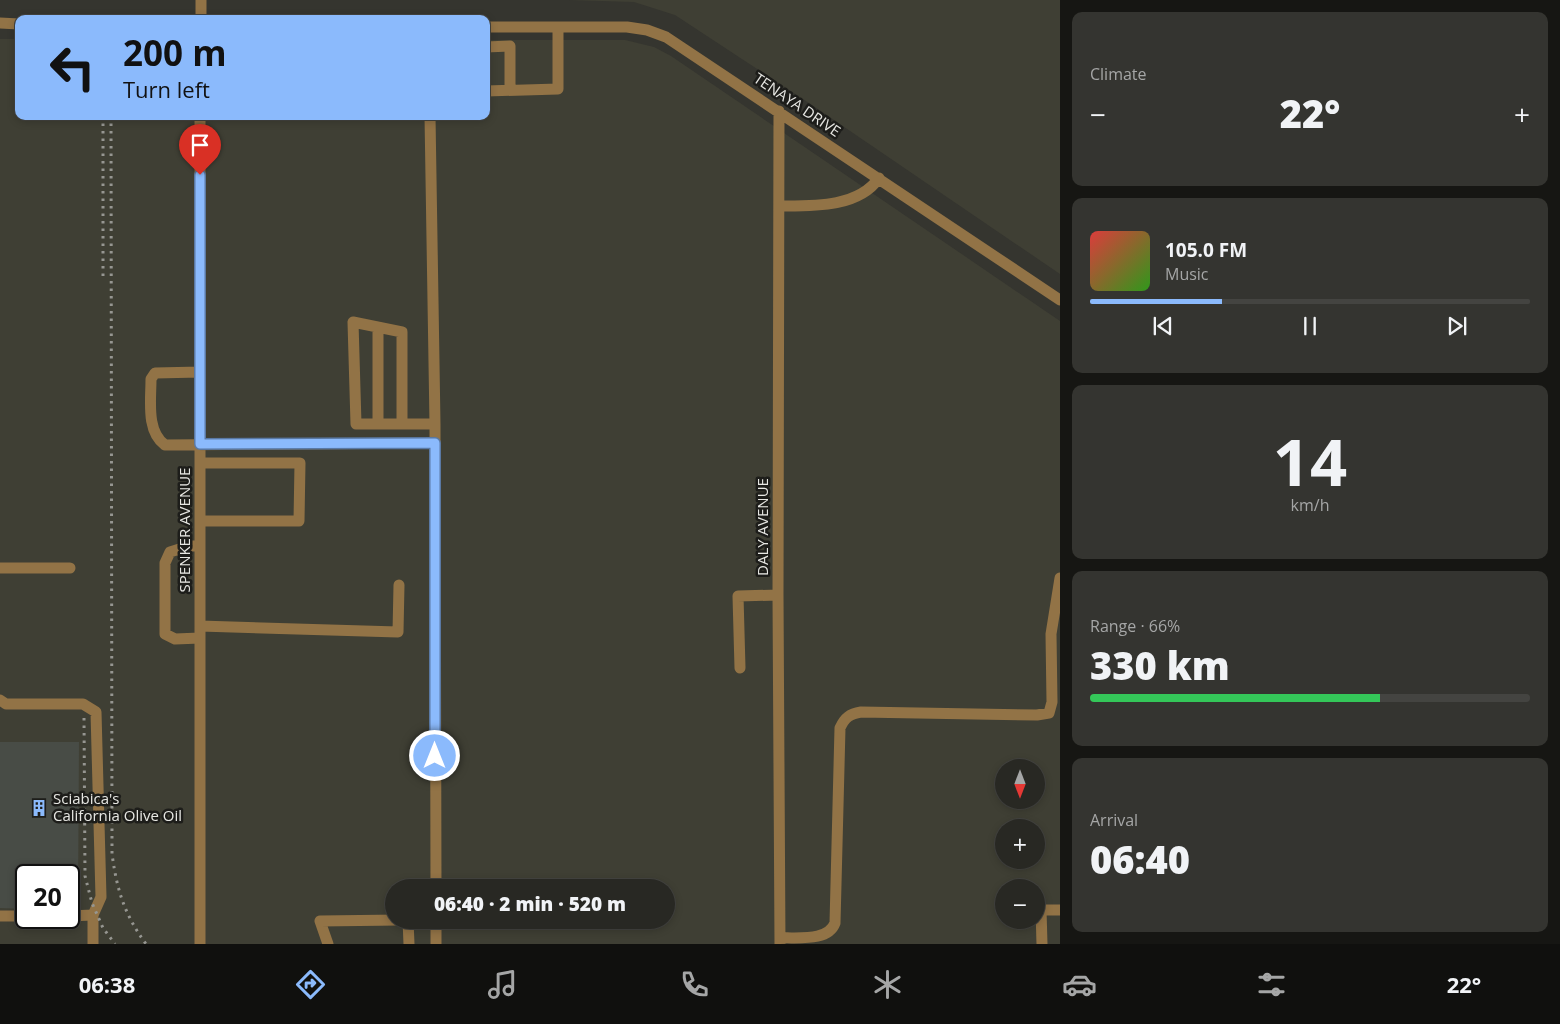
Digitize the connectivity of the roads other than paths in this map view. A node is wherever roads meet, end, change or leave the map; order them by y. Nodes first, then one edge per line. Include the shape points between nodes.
1 (201, 0) edge
2 (200, 15) edge
3 (0, 23) edge
4 (15, 24) edge
5 (490, 27) edge
6 (558, 27) junction
7 (490, 46) edge
8 (510, 90) junction
9 (490, 91) edge
10 (779, 111) junction
11 (200, 120) edge
12 (430, 120) edge
13 (879, 178) junction
14 (779, 206) junction
15 (1060, 300) edge
16 (378, 327) junction
17 (200, 372) junction
18 (378, 424) junction
19 (402, 424) junction
20 (435, 424) junction
21 (435, 443) junction
22 (200, 444) junction
23 (300, 444) junction
24 (200, 463) junction
25 (300, 463) junction
26 (200, 521) junction
27 (200, 546) junction
28 (0, 568) edge
29 (70, 568) dead end
30 (1060, 578) edge
31 (399, 585) dead end
32 (778, 595) junction
33 (200, 626) junction
34 (200, 638) junction
35 (740, 668) dead end
36 (0, 700) edge
37 (436, 879) edge
38 (1060, 910) edge
39 (93, 915) junction
40 (0, 916) edge
41 (15, 916) edge
42 (80, 916) edge
43 (385, 920) edge
44 (408, 929) edge
45 (436, 929) edge
46 (780, 941) edge
47 (93, 944) edge
48 (200, 944) edge
49 (328, 944) edge
50 (409, 944) edge
51 (436, 944) edge
52 (1042, 944) edge

1 - 2 street
3 - 4 street
5 - 6 street, TENAYA DRIVE
6 - 8 street via 558,89
6 - 10 street, TENAYA DRIVE via 627,27 666,37
7 - 8 street via 510,46
8 - 9 street
10 - 13 street, TENAYA DRIVE
10 - 14 street, DALY AVENUE
11 - 17 street, SPENKER AVENUE
12 - 20 street
13 - 14 street via 872,188 857,197 804,206
13 - 15 street, TENAYA DRIVE
14 - 32 street, DALY AVENUE
16 - 18 street
16 - 18 street via 353,322 356,424
16 - 19 street via 402,332
17 - 22 street, SPENKER AVENUE
17 - 22 street via 155,373 151,379 151,406 157,439 165,445
18 - 19 street
19 - 20 street
20 - 21 street
21 - 23 street
21 - 37 street
22 - 23 street
22 - 24 street, SPENKER AVENUE
23 - 25 street
24 - 25 street
24 - 26 street, SPENKER AVENUE
25 - 26 street via 299,521
26 - 27 street, SPENKER AVENUE
27 - 33 street, SPENKER AVENUE
27 - 34 street via 170,552 165,563 165,634 175,638
28 - 29 street
30 - 46 street via 1052,634 1052,702 1048,713 1037,716 861,712 844,719 840,728 835,923 822,935
31 - 33 street via 398,632
32 - 35 street via 738,596
32 - 46 street, DALY AVENUE
33 - 34 street, SPENKER AVENUE
34 - 48 street, SPENKER AVENUE
36 - 39 street via 6,704 83,704 96,712 101,897
38 - 52 street via 1041,910
39 - 42 street
39 - 47 street
40 - 41 street
43 - 49 street via 320,921
44 - 50 street
45 - 51 street

